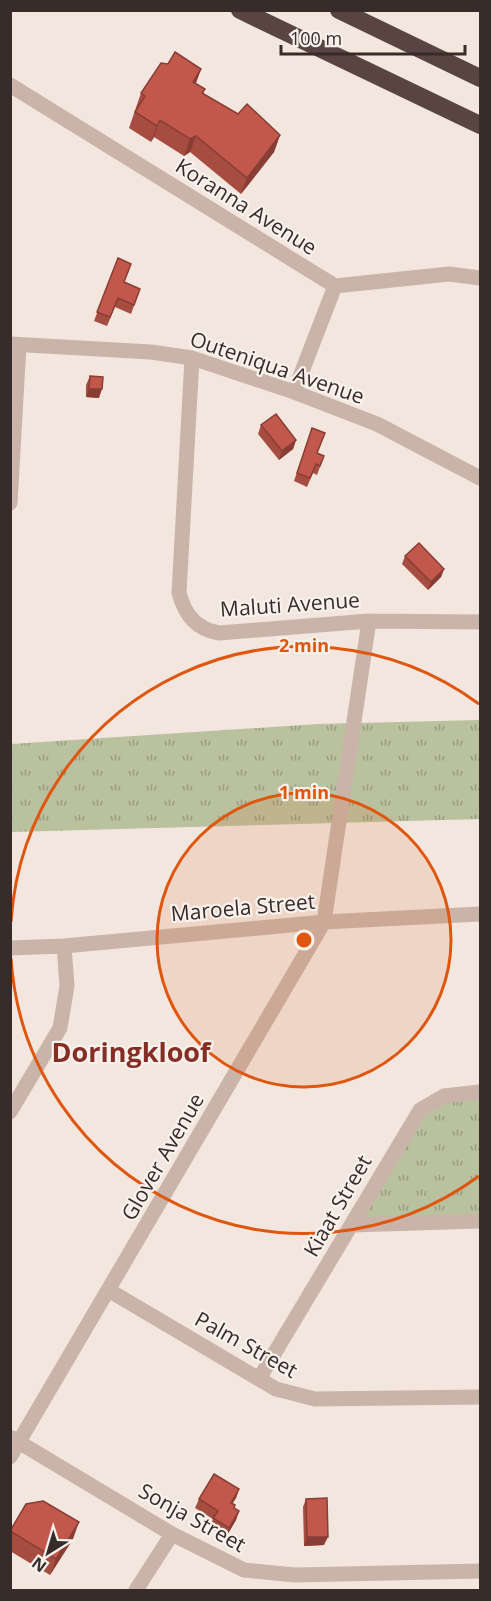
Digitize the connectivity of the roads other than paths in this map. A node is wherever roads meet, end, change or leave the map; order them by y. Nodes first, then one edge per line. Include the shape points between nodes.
1 (240, 10) edge
2 (339, 10) edge
3 (480, 78) edge
4 (10, 86) edge
5 (480, 124) edge
6 (480, 278) edge
7 (335, 286) junction
8 (15, 345) edge
9 (192, 358) junction
10 (294, 392) junction
11 (480, 478) edge
12 (10, 503) edge
13 (369, 621) junction
14 (480, 622) edge
15 (480, 914) edge
16 (324, 922) junction
17 (64, 946) junction
18 (10, 948) edge
19 (480, 1092) edge
20 (10, 1112) edge
21 (480, 1221) edge
22 (352, 1225) junction
23 (110, 1291) junction
24 (259, 1379) junction
25 (480, 1396) edge
26 (15, 1439) edge
27 (10, 1457) edge
28 (172, 1534) junction
29 (480, 1571) edge
30 (136, 1590) edge

1 - 5 highway
2 - 3 highway
4 - 7 street, Koranna Avenue
6 - 7 street via 449,274
7 - 10 street
8 - 9 street, Outeniqua Avenue
8 - 12 street
9 - 10 street, Outeniqua Avenue
9 - 13 street, Maluti Avenue via 180,572 180,593 188,616 197,625 219,633
10 - 11 street, Outeniqua Avenue via 377,424
13 - 14 street, Maluti Avenue
13 - 16 street, Glover Avenue
15 - 16 street, Maroela Street
16 - 17 street, Maroela Street
16 - 23 street, Glover Avenue
17 - 18 street, Maroela Street
17 - 20 street via 67,986 60,1028
19 - 22 street, Kiaat Street via 444,1096 420,1110
21 - 22 street
22 - 24 street, Kiaat Street
23 - 24 street, Palm Street
23 - 26 street, Glover Avenue
24 - 25 street, Palm Street via 294,1395 315,1399
26 - 27 street, Glover Avenue
26 - 28 street, Sonja Street
28 - 29 street, Sonja Street via 232,1566 259,1573
28 - 30 street

